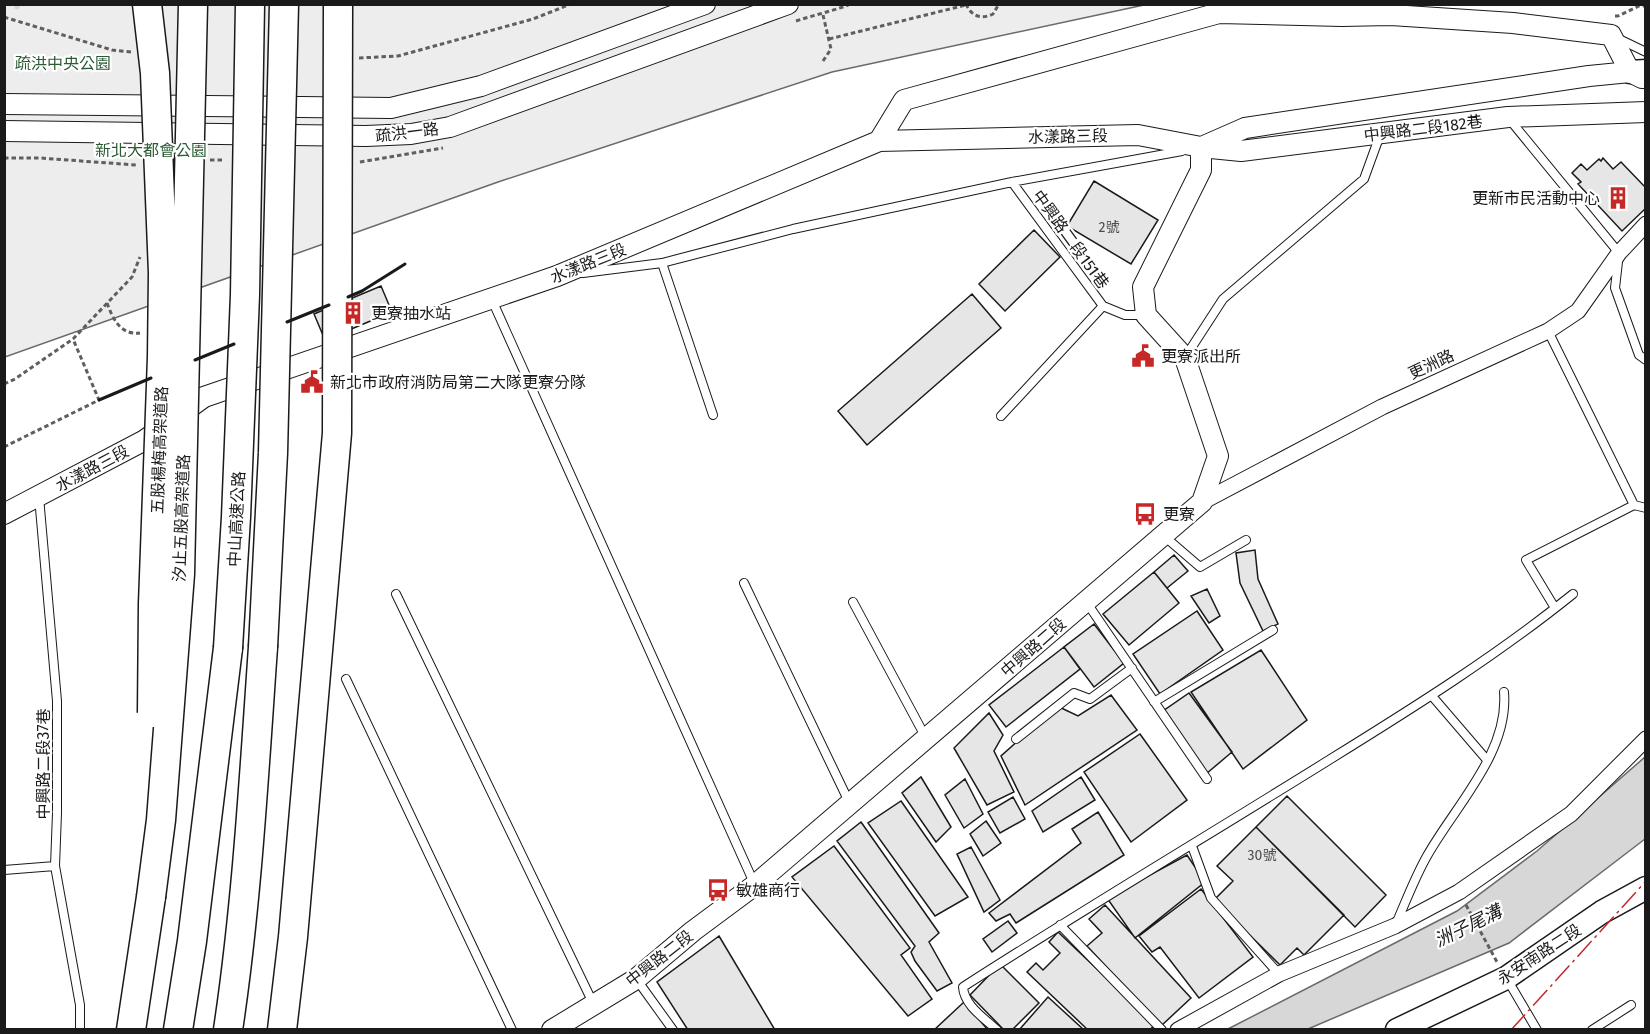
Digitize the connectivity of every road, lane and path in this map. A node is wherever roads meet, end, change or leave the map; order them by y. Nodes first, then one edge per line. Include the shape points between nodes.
1 (147, 4) edge
2 (193, 4) edge
3 (250, 4) edge
4 (284, 4) edge
5 (338, 4) edge
6 (705, 4) edge
7 (788, 4) edge
8 (999, 4) edge
9 (1368, 4) edge
10 (966, 5) edge
11 (1223, 9) edge
12 (823, 15) dead end
13 (1390, 15) junction
14 (1611, 35) junction
15 (829, 39) junction
16 (1646, 52) edge
17 (823, 61) dead end
18 (1640, 74) edge
19 (4, 104) edge
20 (1646, 112) edge
21 (1508, 117) junction
22 (4, 131) edge
23 (1380, 134) junction
24 (879, 141) junction
25 (1201, 147) junction
26 (1012, 182) junction
27 (1646, 224) edge
28 (1618, 253) junction
29 (140, 255) dead end
30 (662, 263) junction
31 (557, 276) junction
32 (492, 299) junction
33 (106, 303) junction
34 (1103, 306) junction
35 (1146, 315) junction
36 (143, 332) dead end
37 (1548, 332) junction
38 (73, 339) junction
39 (1185, 358) junction
40 (1646, 360) edge
41 (4, 384) edge
42 (713, 415) dead end
43 (1000, 416) dead end
44 (4, 447) edge
45 (39, 497) junction
46 (1202, 502) junction
47 (1634, 505) junction
48 (1646, 508) edge
49 (4, 514) edge
50 (1163, 535) junction
51 (1246, 540) dead end
52 (744, 583) dead end
53 (396, 594) dead end
54 (1573, 594) dead end
55 (1086, 601) junction
56 (853, 602) dead end
57 (1555, 608) junction
58 (1273, 630) dead end
59 (1132, 669) junction
60 (346, 679) dead end
61 (1504, 692) dead end
62 (1432, 696) junction
63 (1154, 702) junction
64 (926, 739) junction
65 (1016, 739) dead end
66 (1646, 739) edge
67 (1487, 760) junction
68 (1207, 779) dead end
69 (850, 804) junction
70 (1192, 846) junction
71 (55, 866) junction
72 (4, 870) edge
73 (755, 885) junction
74 (1646, 888) edge
75 (1459, 892) junction
76 (151, 897) junction
77 (1060, 925) junction
78 (1395, 926) junction
79 (1279, 974) junction
80 (1506, 978) junction
81 (636, 979) junction
82 (594, 1005) junction
83 (1630, 1005) dead end
84 (1405, 1028) edge
85 (80, 1029) edge
86 (131, 1029) edge
87 (178, 1029) edge
88 (228, 1029) edge
89 (282, 1029) edge
90 (512, 1029) edge
91 (552, 1029) edge
92 (673, 1029) edge
93 (997, 1029) edge
94 (1162, 1029) edge
95 (1178, 1029) edge
96 (1537, 1029) edge
97 (1592, 1029) edge

1 - 76 highway, 五股楊梅高架道路, bridge via 163,273 153,604
2 - 76 highway, 汐止五股高架道路, bridge via 180,574 161,820
3 - 87 highway, 中山高速公路, bridge via 245,296 228,648
4 - 88 highway, 中山高速公路, bridge via 273,453 263,647 240,936
5 - 89 highway, bridge via 337,433
6 - 19 street, 疏洪一路 via 481,86 391,108
7 - 22 street, 疏洪一路 via 502,109 411,134
8 - 10 path via 993,14 980,17
9 - 13 street
10 - 15 path
11 - 13 street
11 - 24 street via 904,100
12 - 15 path
13 - 14 street via 1513,23
14 - 16 lane
14 - 18 street
15 - 17 path via 831,49
18 - 25 street via 1578,78 1245,128
20 - 21 street, 中興路二段182巷
21 - 23 street, 中興路二段182巷
21 - 28 lane
23 - 25 street, 中興路二段182巷 via 1241,151
23 - 39 lane via 1364,179 1223,299
24 - 25 street, 水漾路三段 via 1138,135
24 - 31 street, 水漾路三段
25 - 26 lane
25 - 35 street via 1201,170 1143,287
26 - 30 lane via 793,229
26 - 34 lane, 中興路二段151巷
27 - 28 street, 更洲路
28 - 37 street, 更洲路 via 1578,311
28 - 40 lane via 1615,288 1639,355
29 - 33 path via 132,277
30 - 31 lane
30 - 42 lane
31 - 32 street, 水漾路三段
32 - 45 street, 水漾路三段 via 204,397 144,440
32 - 73 lane
33 - 36 path via 114,322 125,330
33 - 38 path
34 - 35 lane, 中興路二段151巷 via 1125,315
34 - 43 lane
35 - 39 street
37 - 46 street, 更洲路 via 1382,407
37 - 47 lane
38 - 41 path
38 - 44 path via 99,400
39 - 46 street via 1218,456
45 - 49 street, 水漾路三段
45 - 71 lane, 中興路二段37巷 via 57,701
46 - 50 street, 中興路二段
47 - 48 lane
47 - 57 lane via 1526,560
50 - 51 lane via 1200,567
50 - 55 street, 中興路二段
52 - 69 lane
53 - 82 lane
54 - 57 lane
55 - 59 lane
55 - 64 street, 中興路二段
56 - 64 lane
57 - 62 lane
58 - 63 lane
59 - 63 lane
59 - 65 lane via 1090,699 1074,693
60 - 90 lane
61 - 67 lane via 1499,737
62 - 67 lane
62 - 70 lane
63 - 68 lane
64 - 69 street, 中興路二段
66 - 75 street via 1571,814
67 - 78 lane via 1426,857
69 - 73 street, 中興路二段
70 - 77 lane
70 - 79 lane via 1211,898
71 - 72 lane
71 - 85 lane, 中興路二段37巷 via 80,1005
73 - 81 street, 中興路二段
74 - 80 main road, 永安南路二段 via 1602,912
75 - 78 street
75 - 80 path
76 - 86 highway, 汐止五股高架道路
77 - 93 lane via 963,987 968,1002
77 - 94 lane
78 - 79 street
79 - 95 street
80 - 84 main road, 永安南路二段
80 - 96 lane
81 - 82 street, 中興路二段
81 - 92 lane
82 - 91 street, 中興路二段
83 - 97 lane

